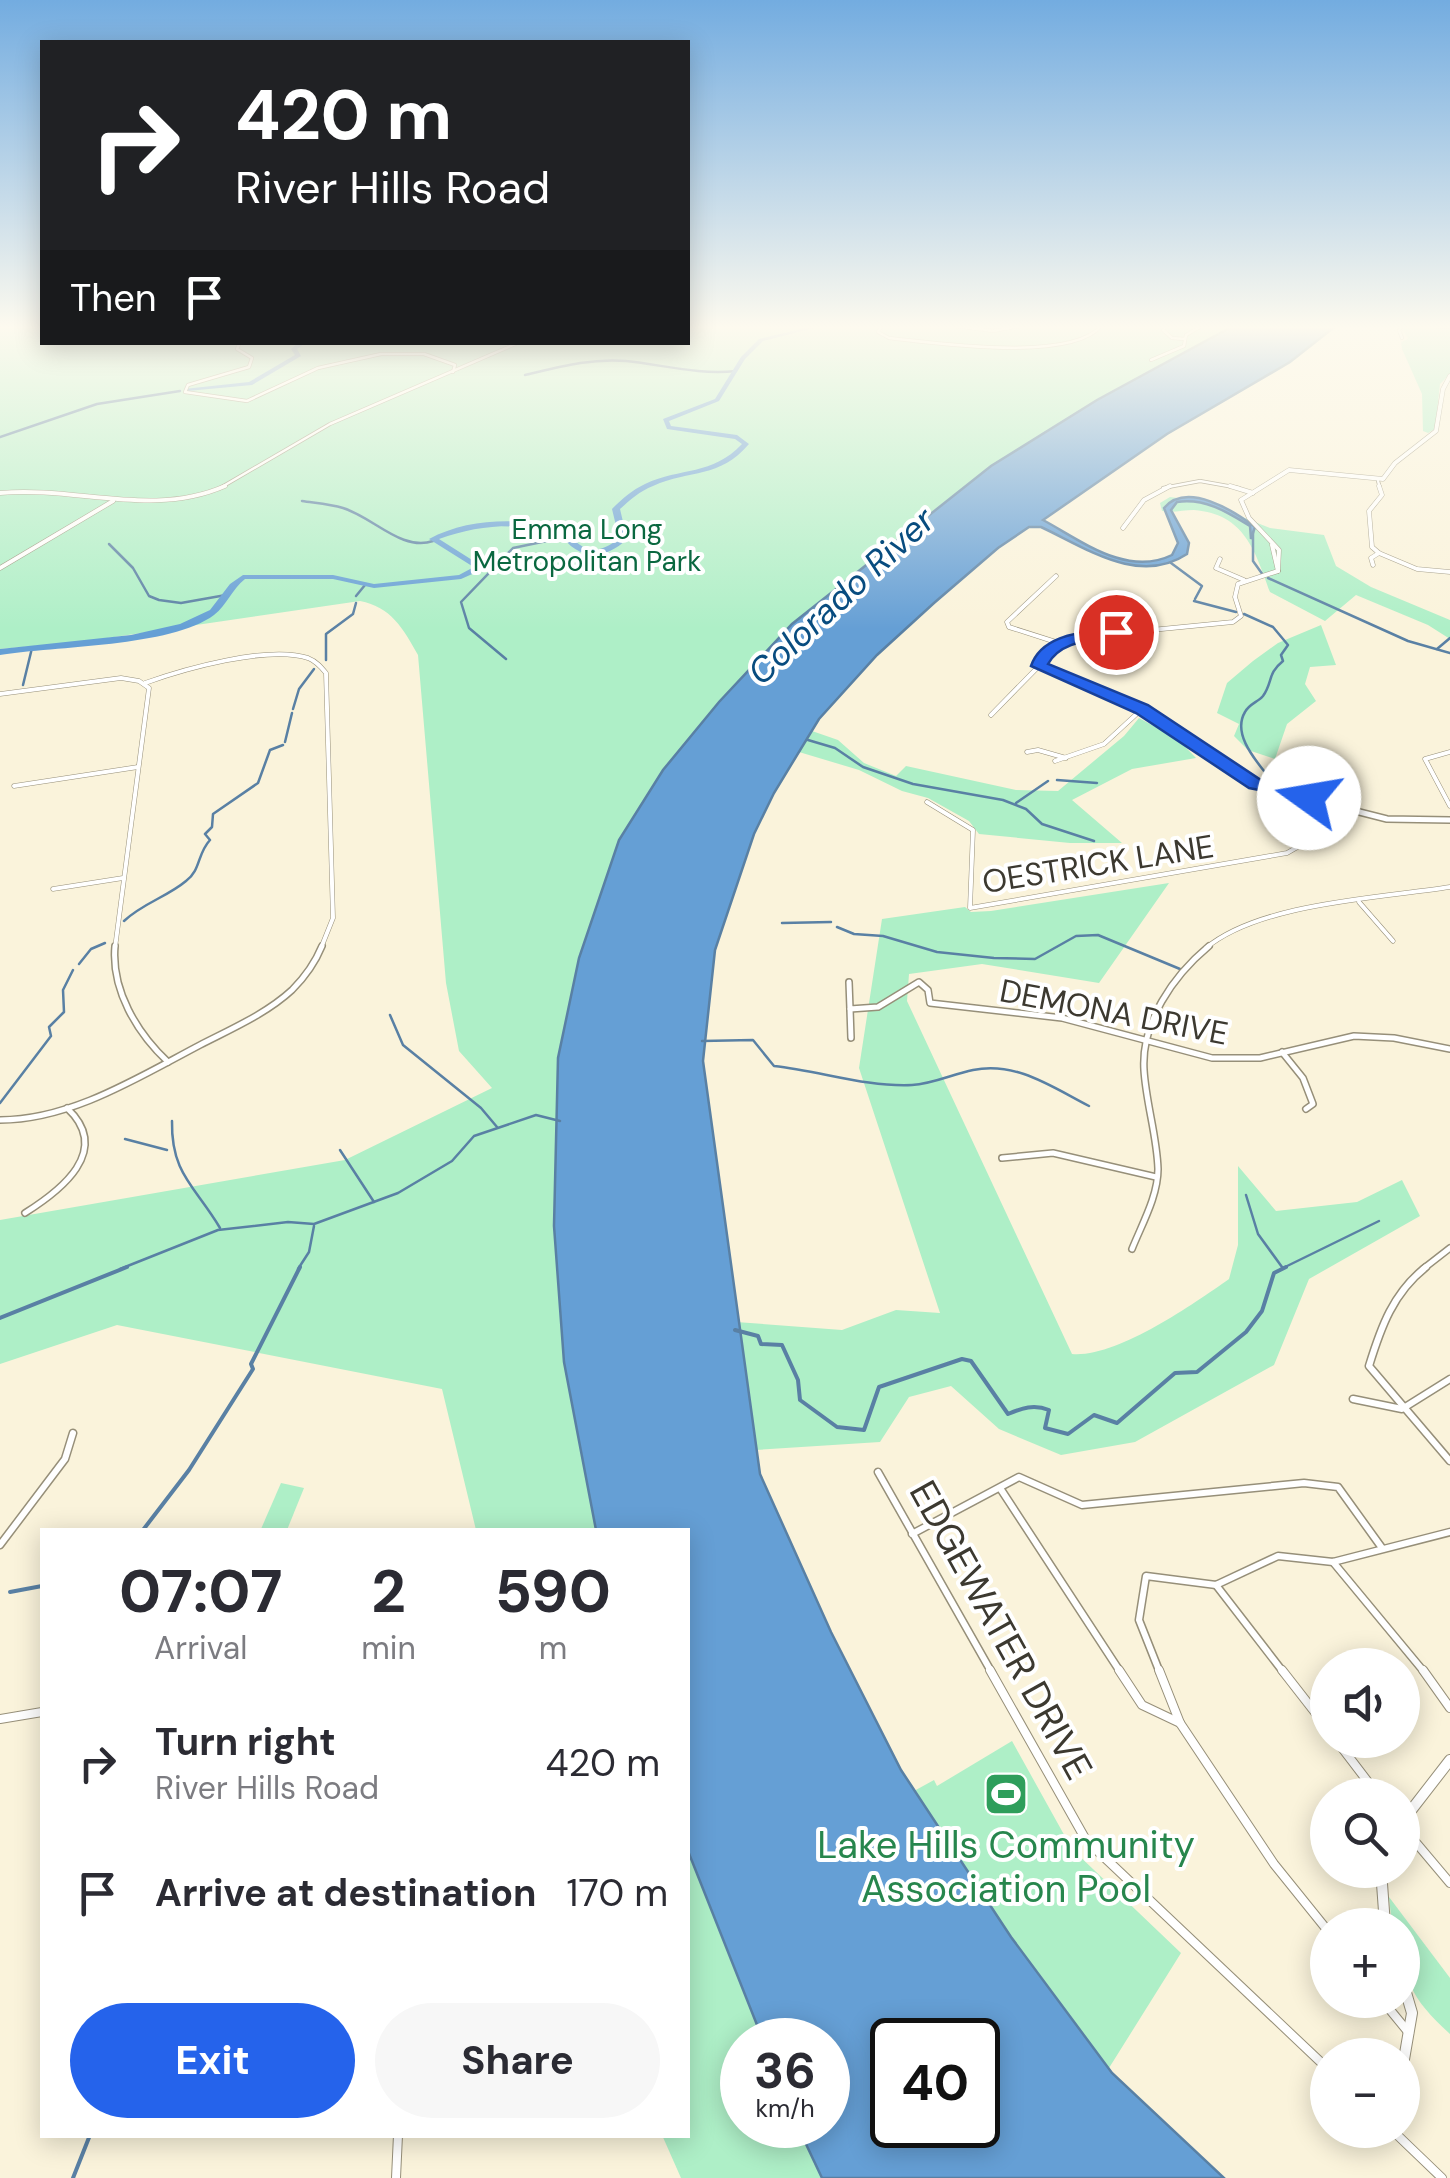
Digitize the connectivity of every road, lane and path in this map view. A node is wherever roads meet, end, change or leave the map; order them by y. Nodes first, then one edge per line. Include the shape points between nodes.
1 (326, 427) edge
2 (1438, 427) edge
3 (1378, 480) junction
4 (0, 493) edge
5 (1253, 493) junction
6 (114, 500) junction
7 (1123, 528) dead end
8 (1379, 553) junction
9 (1220, 559) dead end
10 (1373, 564) dead end
11 (0, 568) edge
12 (1450, 572) edge
13 (1056, 576) dead end
14 (1244, 580) junction
15 (1059, 644) junction
16 (1039, 666) junction
17 (144, 684) junction
18 (0, 694) edge
19 (1142, 709) junction
20 (991, 714) dead end
21 (1027, 752) dead end
22 (1450, 752) edge
23 (1069, 760) junction
24 (1054, 761) dead end
25 (138, 767) junction
26 (14, 786) dead end
27 (1275, 792) junction
28 (927, 802) dead end
29 (1450, 806) edge
30 (1450, 820) edge
31 (124, 878) junction
32 (1450, 887) edge
33 (54, 890) dead end
34 (1360, 902) junction
35 (1393, 941) dead end
36 (848, 982) dead end
37 (850, 1009) junction
38 (852, 1038) dead end
39 (1145, 1041) junction
40 (1450, 1048) edge
41 (1282, 1052) junction
42 (168, 1062) junction
43 (67, 1108) junction
44 (1306, 1109) dead end
45 (0, 1120) edge
46 (1002, 1158) dead end
47 (1157, 1178) junction
48 (25, 1213) dead end
49 (1132, 1248) dead end
50 (1450, 1248) edge
51 (1450, 1380) edge
52 (1353, 1399) dead end
53 (1402, 1409) junction
54 (73, 1433) dead end
55 (1450, 1461) edge
56 (878, 1472) dead end
57 (1000, 1488) junction
58 (1450, 1532) edge
59 (912, 1534) junction
60 (0, 1545) edge
61 (1382, 1548) junction
62 (1333, 1562) junction
63 (1216, 1585) junction
64 (1310, 1706) edge
65 (1450, 1708) edge
66 (40, 1712) edge
67 (0, 1719) edge
68 (1180, 1723) junction
69 (1350, 1758) edge
70 (1450, 1760) edge
71 (1365, 1778) edge
72 (1420, 1800) edge
73 (1420, 1846) edge
74 (1450, 1883) edge
75 (1310, 1909) edge
76 (1396, 2018) edge
77 (1412, 2018) edge
78 (1411, 2036) joint
79 (1310, 2052) edge
80 (398, 2138) edge
81 (1411, 2148) edge
82 (396, 2178) edge
83 (1442, 2178) edge

1 - 6 street via 222,488 175,501
2 - 3 street
3 - 5 street via 1289,470
3 - 8 street via 1382,495 1369,514 1372,546
4 - 6 street via 48,489
5 - 7 street via 1194,480 1147,498
5 - 14 street via 1241,508 1271,539 1278,571
6 - 11 street
8 - 10 street
8 - 12 street via 1417,570
9 - 14 street via 1216,568
13 - 15 street via 1007,622
14 - 15 street via 1235,592 1241,616 1233,622
15 - 16 street
16 - 19 street
16 - 20 street
17 - 18 street via 131,678 87,680
17 - 25 street via 150,697
17 - 42 street via 188,669 292,656 311,659 327,680 333,918 313,967 256,1016
19 - 23 street via 1124,731
19 - 27 street
21 - 23 street
22 - 29 street via 1425,759
23 - 24 street
25 - 26 street
25 - 31 street
27 - 28 street, OESTRICK LANE via 1300,831 1301,845 1287,853 970,908 973,830
27 - 30 street via 1387,818
31 - 33 street
31 - 42 street via 116,987 151,1048
32 - 34 street
34 - 35 street
34 - 39 street via 1270,915 1224,933 1162,999
36 - 37 street
37 - 38 street
37 - 39 street, DEMONA DRIVE via 888,1006 919,982 930,1003 1062,1018
39 - 41 street, DEMONA DRIVE via 1212,1058
39 - 47 street
40 - 41 street, DEMONA DRIVE via 1366,1036
41 - 44 street via 1311,1094 1313,1104
42 - 43 street
43 - 45 street
43 - 48 street via 76,1115 84,1156 66,1186
46 - 47 street via 1053,1152
47 - 49 street
50 - 53 street via 1402,1285 1369,1366
51 - 53 street
52 - 53 street
53 - 55 street
54 - 60 street via 65,1459
56 - 59 street, EDGEWATER DRIVE
57 - 59 street
57 - 61 street via 1019,1477 1082,1504 1304,1483 1338,1487
57 - 68 street via 1142,1705
58 - 61 street
59 - 79 street, EDGEWATER DRIVE via 1086,1840
61 - 62 street
62 - 63 street via 1278,1556
62 - 65 street
63 - 64 street
63 - 68 street via 1146,1576 1139,1620
66 - 67 street
68 - 75 street
69 - 71 street
70 - 72 street
73 - 74 street
76 - 78 street
77 - 78 street
80 - 82 street
81 - 83 street

